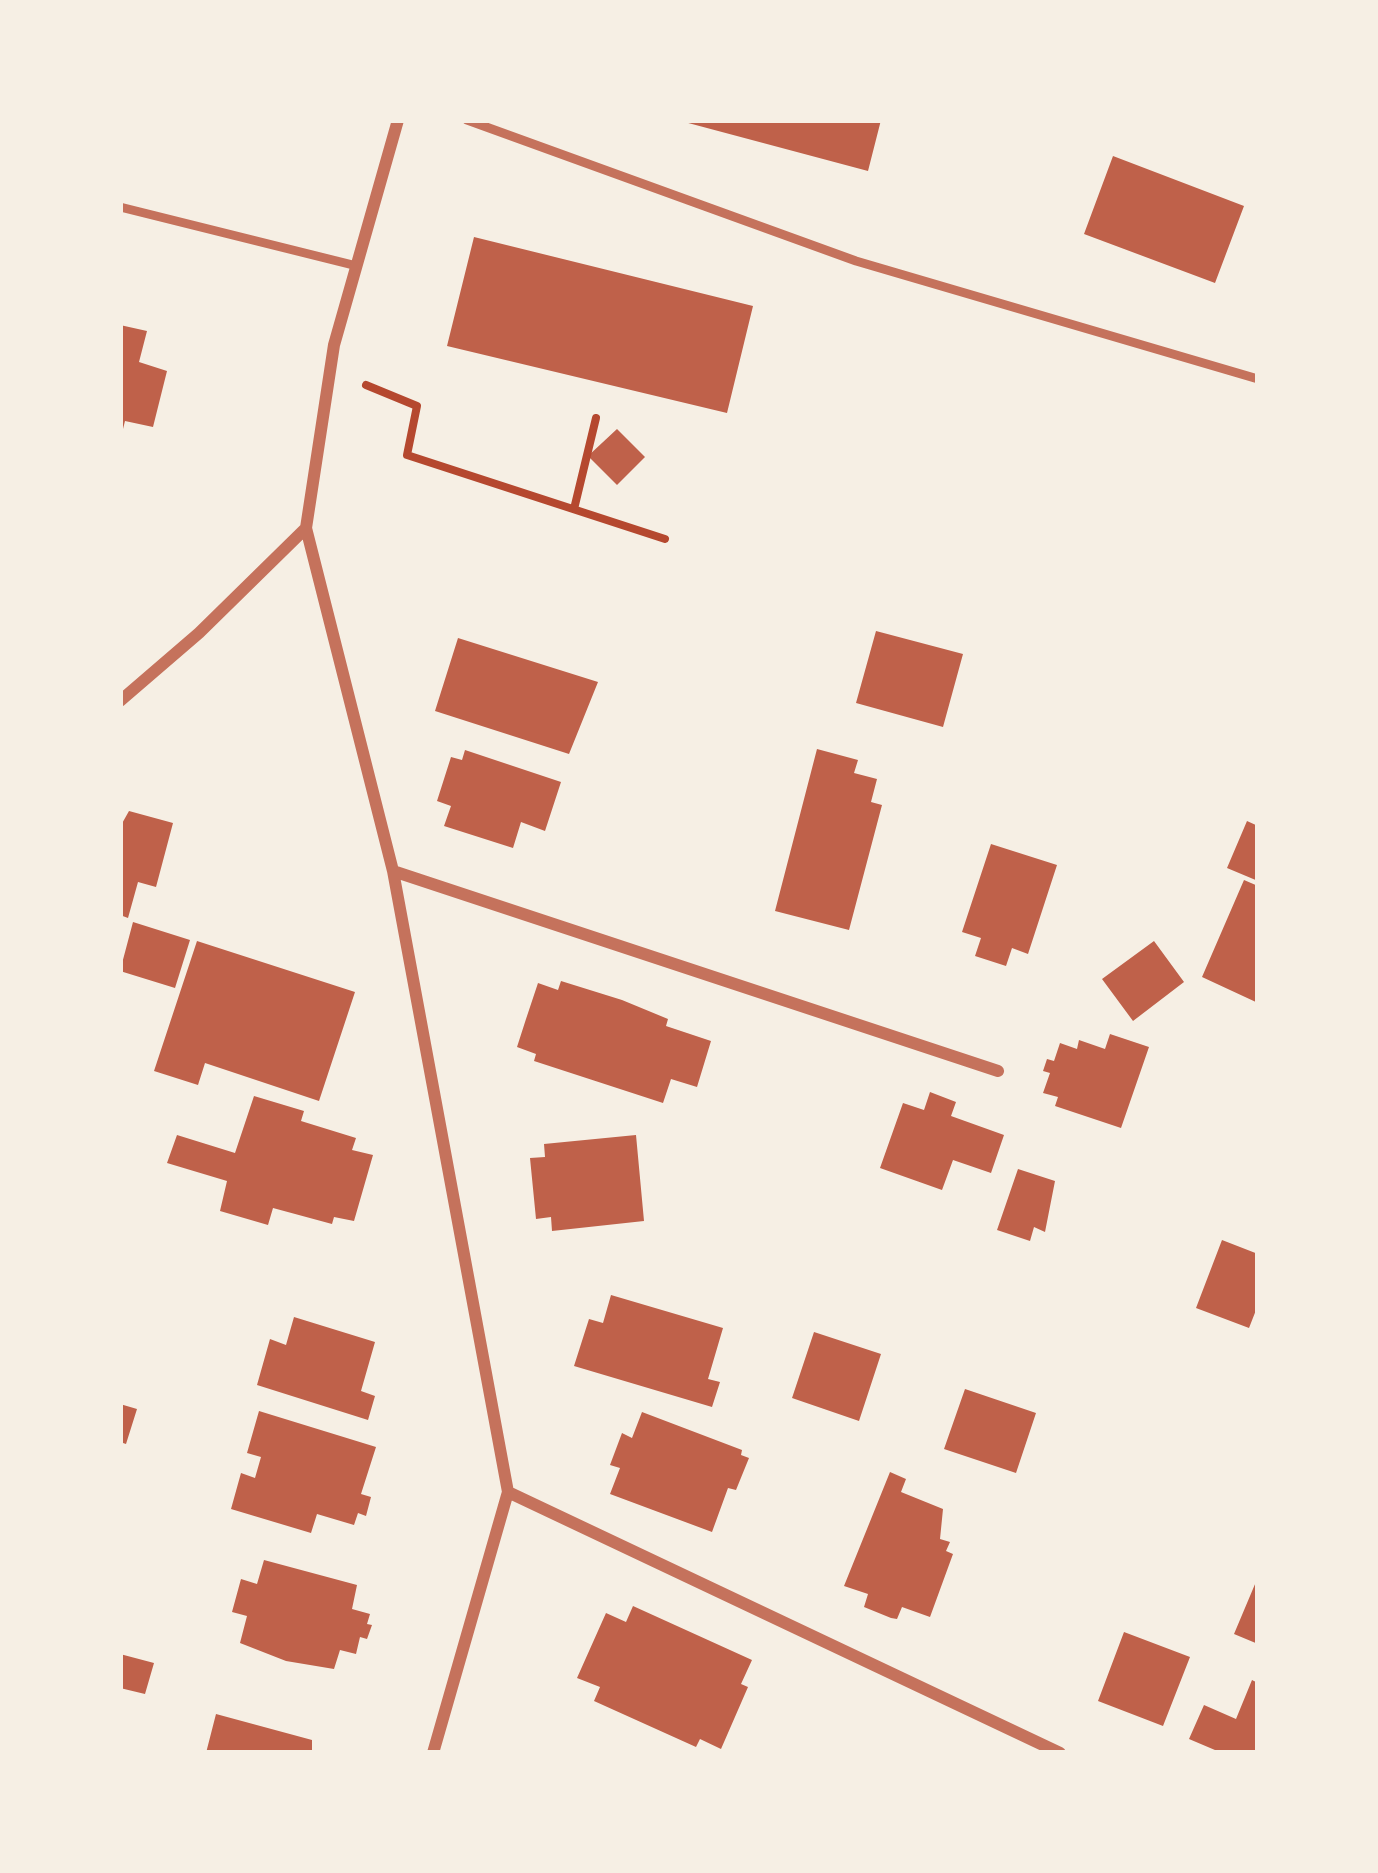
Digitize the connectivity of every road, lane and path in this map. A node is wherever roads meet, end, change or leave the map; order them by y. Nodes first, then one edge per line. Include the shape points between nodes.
1 (398, 120) edge
2 (467, 120) edge
3 (120, 206) edge
4 (357, 266) junction
5 (329, 377) junction
6 (1258, 379) edge
7 (596, 418) dead end
8 (574, 509) junction
9 (306, 528) junction
10 (665, 539) dead end
11 (120, 701) edge
12 (393, 871) junction
13 (998, 1071) dead end
14 (508, 1492) junction
15 (433, 1753) edge
16 (1060, 1753) edge

1 - 4 street
2 - 6 lane via 856,262
3 - 4 lane
4 - 5 street
5 - 8 path via 417,406 406,455
5 - 9 street
7 - 8 path
8 - 10 path
9 - 11 street
9 - 12 street
12 - 13 street
12 - 14 street
14 - 15 street
14 - 16 street

